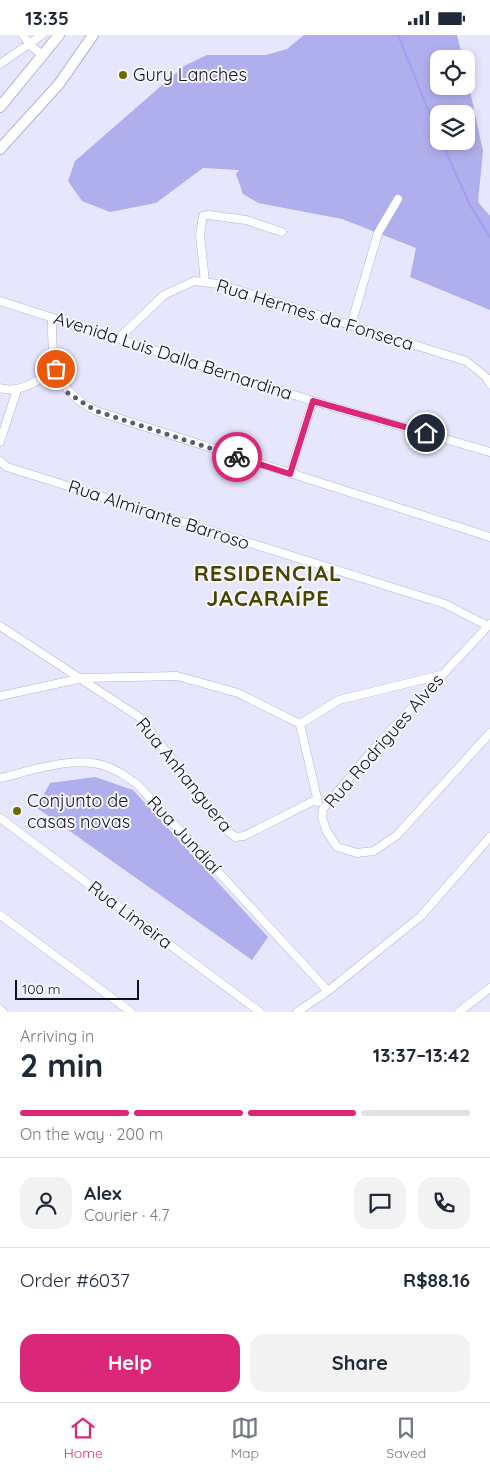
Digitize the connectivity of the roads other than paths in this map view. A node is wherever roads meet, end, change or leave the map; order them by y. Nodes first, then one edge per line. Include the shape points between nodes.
1 (23, 35) edge
2 (42, 35) edge
3 (59, 35) edge
4 (93, 35) edge
5 (28, 43) junction
6 (43, 56) junction
7 (0, 64) edge
8 (0, 107) edge
9 (0, 149) edge
10 (398, 199) dead end
11 (282, 232) dead end
12 (205, 283) junction
13 (0, 301) edge
14 (52, 317) junction
15 (351, 325) junction
16 (118, 339) junction
17 (56, 369) junction
18 (490, 384) edge
19 (0, 388) edge
20 (18, 391) junction
21 (313, 401) junction
22 (0, 442) edge
23 (490, 452) edge
24 (0, 461) edge
25 (290, 474) junction
26 (490, 537) edge
27 (0, 625) edge
28 (489, 625) edge
29 (441, 675) junction
30 (83, 678) junction
31 (0, 696) edge
32 (300, 724) junction
33 (490, 733) edge
34 (0, 777) edge
35 (317, 799) junction
36 (322, 817) junction
37 (0, 818) edge
38 (490, 837) edge
39 (0, 915) edge
40 (490, 988) edge
41 (328, 991) junction
42 (0, 1009) edge
43 (3, 1012) edge
44 (131, 1012) edge
45 (260, 1012) edge
46 (297, 1012) edge
47 (459, 1012) edge

1 - 5 street
2 - 5 street
3 - 6 main road
4 - 9 main road via 59,84
5 - 6 street
5 - 7 street
6 - 8 main road
10 - 15 street via 378,233
11 - 12 street via 246,221 203,216 200,235
12 - 15 street, Rua Hermes da Fonseca via 218,284
12 - 16 street, Rua Hermes da Fonseca via 194,281 164,295
13 - 14 street, Avenida Luis Dalla Bernardina
14 - 16 street, Avenida Luis Dalla Bernardina
14 - 17 street
15 - 18 street, Rua Hermes da Fonseca via 466,361
16 - 21 street, Avenida Luis Dalla Bernardina
17 - 20 street
17 - 25 street via 68,393 96,411
19 - 20 street
20 - 22 street
21 - 23 street, Avenida Luis Dalla Bernardina
21 - 25 street
24 - 28 street, Rua Almirante Barroso via 7,467 445,605
25 - 26 street
27 - 30 street
28 - 29 street, Rua Rodrigues Alves
29 - 32 street via 339,700
29 - 36 street, Rua Rodrigues Alves via 334,795 323,809
30 - 31 street
30 - 32 street via 177,677 238,693
30 - 35 street, Rua Anhanguera via 139,717 235,837 244,836
32 - 35 street
33 - 36 street, Rua Rodrigues Alves via 397,835 381,847 366,853 342,850 333,843
34 - 41 street, Rua Jundiaí via 58,764 84,762 114,769 138,785
35 - 36 street
37 - 45 street, Rua Limeira
38 - 41 street via 422,916
39 - 44 street
40 - 47 street
41 - 46 street
42 - 43 street

